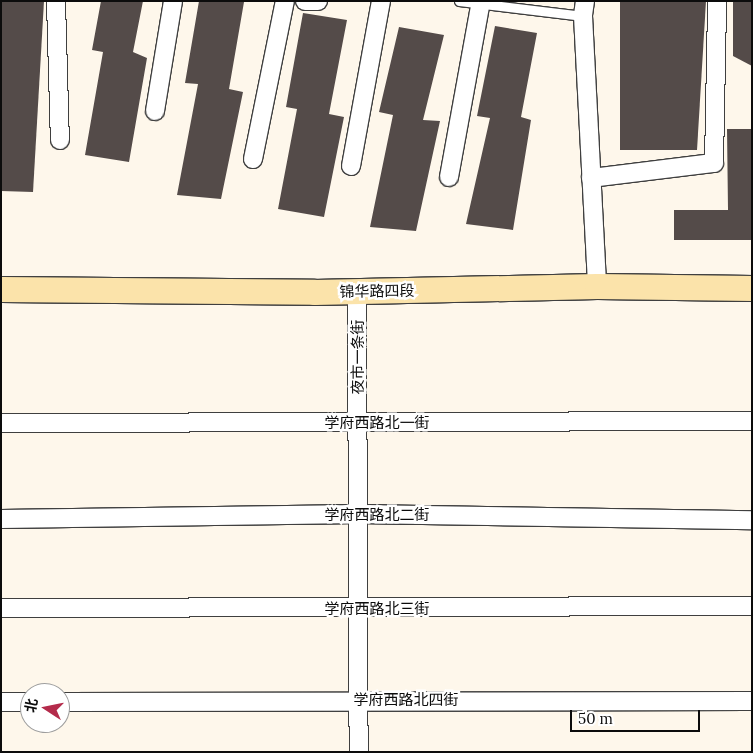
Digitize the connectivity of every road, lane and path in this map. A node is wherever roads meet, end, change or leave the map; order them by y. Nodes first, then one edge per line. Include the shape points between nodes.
1 (56, 1) edge
2 (173, 1) edge
3 (285, 1) edge
4 (305, 1) edge
5 (318, 1) edge
6 (381, 1) edge
7 (459, 1) edge
8 (717, 1) edge
9 (481, 3) edge
10 (584, 8) edge
11 (155, 111) dead end
12 (60, 140) dead end
13 (253, 160) dead end
14 (351, 166) dead end
15 (449, 177) dead end
16 (591, 178) junction
17 (596, 286) junction
18 (1, 288) edge
19 (752, 288) edge
20 (357, 292) junction
21 (752, 421) edge
22 (1, 423) edge
23 (358, 424) junction
24 (358, 514) junction
25 (1, 519) edge
26 (752, 520) edge
27 (752, 606) edge
28 (1, 608) edge
29 (358, 609) junction
30 (359, 700) junction
31 (752, 701) edge
32 (1, 702) edge
33 (20, 702) edge
34 (70, 702) edge
35 (359, 752) edge

1 - 12 street
2 - 11 street
3 - 13 street
4 - 5 street
6 - 14 street
7 - 9 lane
8 - 16 street via 714,163
9 - 10 lane
9 - 15 street
10 - 16 street
16 - 17 street
17 - 19 main road, 锦华路四段
17 - 20 main road, 锦华路四段
18 - 20 main road, 锦华路四段
20 - 23 street, 夜市一条街
21 - 23 street, 学府西路北一街
22 - 23 street, 学府西路北一街
23 - 24 street, 夜市一条街
24 - 25 street, 学府西路北二街
24 - 26 street, 学府西路北二街
24 - 29 street, 夜市一条街
27 - 29 street, 学府西路北三街
28 - 29 street, 学府西路北三街
29 - 30 street, 夜市一条街
30 - 31 street, 学府西路北四街
30 - 34 street, 学府西路北四街
30 - 35 street, 夜市一条街
32 - 33 street

